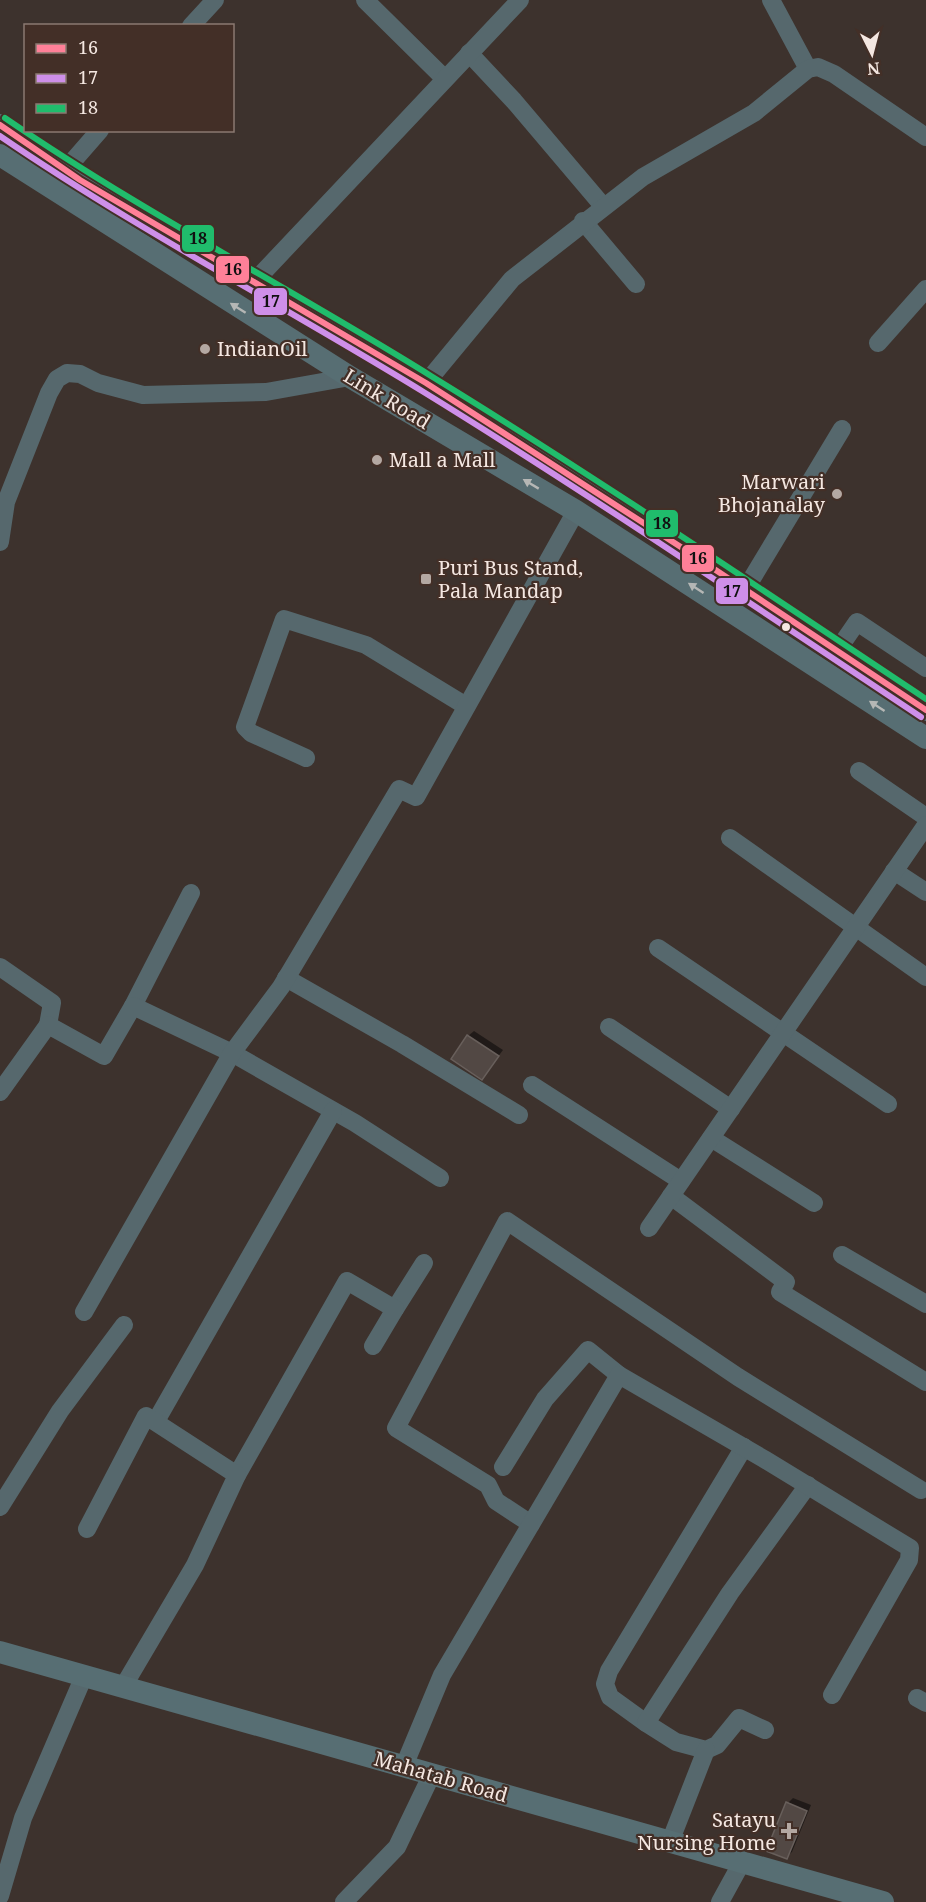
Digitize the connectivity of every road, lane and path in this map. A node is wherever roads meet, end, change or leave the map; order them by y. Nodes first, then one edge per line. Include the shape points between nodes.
1 (215, 0) edge
2 (365, 0) edge
3 (771, 0) edge
4 (508, 4) edge
5 (193, 24) edge
6 (469, 53) junction
7 (808, 69) junction
8 (444, 78) junction
9 (0, 125) edge
10 (98, 132) edge
11 (926, 137) edge
12 (0, 156) edge
13 (66, 170) junction
14 (603, 206) junction
15 (583, 221) junction
16 (253, 283) junction
17 (636, 284) dead end
18 (926, 289) edge
19 (878, 343) dead end
20 (350, 377) junction
21 (426, 383) junction
22 (842, 429) dead end
23 (576, 511) junction
24 (0, 542) edge
25 (745, 590) junction
26 (837, 651) junction
27 (926, 668) edge
28 (466, 706) junction
29 (926, 710) edge
30 (926, 738) edge
31 (306, 758) dead end
32 (859, 771) dead end
33 (926, 817) edge
34 (926, 825) edge
35 (730, 838) dead end
36 (894, 871) junction
37 (926, 892) edge
38 (191, 893) dead end
39 (856, 927) junction
40 (658, 948) dead end
41 (0, 967) edge
42 (926, 976) edge
43 (286, 978) junction
44 (134, 1006) junction
45 (48, 1025) junction
46 (609, 1027) dead end
47 (784, 1032) junction
48 (232, 1053) junction
49 (532, 1085) dead end
50 (0, 1092) edge
51 (888, 1104) dead end
52 (731, 1109) junction
53 (333, 1111) junction
54 (519, 1115) dead end
55 (711, 1138) junction
56 (440, 1178) dead end
57 (676, 1189) junction
58 (814, 1203) dead end
59 (649, 1228) dead end
60 (842, 1255) dead end
61 (424, 1263) dead end
62 (926, 1304) edge
63 (395, 1309) junction
64 (84, 1312) dead end
65 (124, 1324) dead end
66 (373, 1346) dead end
67 (619, 1375) junction
68 (926, 1382) edge
69 (156, 1421) junction
70 (744, 1447) junction
71 (503, 1467) dead end
72 (237, 1475) junction
73 (808, 1485) junction
74 (924, 1488) edge
75 (0, 1507) edge
76 (531, 1524) junction
77 (87, 1529) dead end
78 (0, 1652) edge
79 (84, 1676) junction
80 (123, 1687) junction
81 (832, 1695) dead end
82 (646, 1723) junction
83 (765, 1730) dead end
84 (706, 1750) junction
85 (404, 1766) junction
86 (432, 1774) junction
87 (670, 1842) junction
88 (742, 1862) junction
89 (0, 1896) edge
90 (344, 1902) edge
91 (720, 1902) edge
92 (883, 1902) edge

1 - 5 street
2 - 8 street
3 - 7 street
4 - 6 street
6 - 8 street
6 - 14 street
7 - 11 street via 819,67 834,74
7 - 14 street via 754,113 643,177
8 - 16 street
9 - 13 main road, Link Road
10 - 13 street
20 -> 12 main road, Link Road
13 - 16 main road, Link Road
14 - 15 street
15 - 17 street
15 - 21 street via 512,279
16 - 21 main road, Link Road
18 - 19 street
23 -> 20 main road, Link Road
20 - 24 street via 266,392 143,395 98,384 80,374 67,374 57,380 49,393 14,481 1,523
21 - 25 main road, Link Road
22 - 25 street
23 - 28 street
30 -> 23 main road, Link Road
25 - 26 main road, Link Road
26 - 27 street via 857,622
26 - 29 main road, Link Road
28 - 31 street via 366,645 284,619 245,727
28 - 43 street via 416,797 399,789
32 - 33 street
34 - 36 street
35 - 39 street
36 - 37 street
36 - 39 street
38 - 44 street
39 - 42 street
39 - 47 street
40 - 47 street
41 - 45 street via 52,1003
43 - 48 street
43 - 54 street
44 - 45 street via 105,1056
44 - 48 street
45 - 50 street
46 - 52 street
47 - 51 street
47 - 52 street
48 - 53 street
48 - 64 street
49 - 57 street
52 - 55 street
53 - 56 street
53 - 69 street
55 - 57 street
55 - 58 street
57 - 59 street
57 - 68 street via 786,1282 780,1292
60 - 62 street
61 - 63 street
63 - 66 street
63 - 72 street via 347,1281
65 - 75 street via 60,1411
67 - 70 street
67 - 71 street via 588,1350 545,1399
67 - 76 street
69 - 72 street
69 - 77 street via 146,1416
70 - 73 street
70 - 82 street via 604,1683 610,1697
72 - 80 street via 195,1565
73 - 81 street via 904,1544 911,1554
73 - 82 street via 730,1593
74 - 76 street via 738,1377 507,1221 396,1428 488,1485 496,1501
76 - 85 street via 442,1675
78 - 79 main road, Mahatab Road
79 - 80 main road, Mahatab Road
79 - 89 street via 23,1818
80 - 85 main road, Mahatab Road
82 - 84 street via 676,1742
83 - 84 street via 739,1718 717,1744
84 - 87 street
85 - 86 main road, Mahatab Road
86 - 87 main road, Mahatab Road
86 - 90 street via 397,1847
87 - 88 main road, Mahatab Road
88 - 91 street
88 - 92 main road, Mahatab Road

